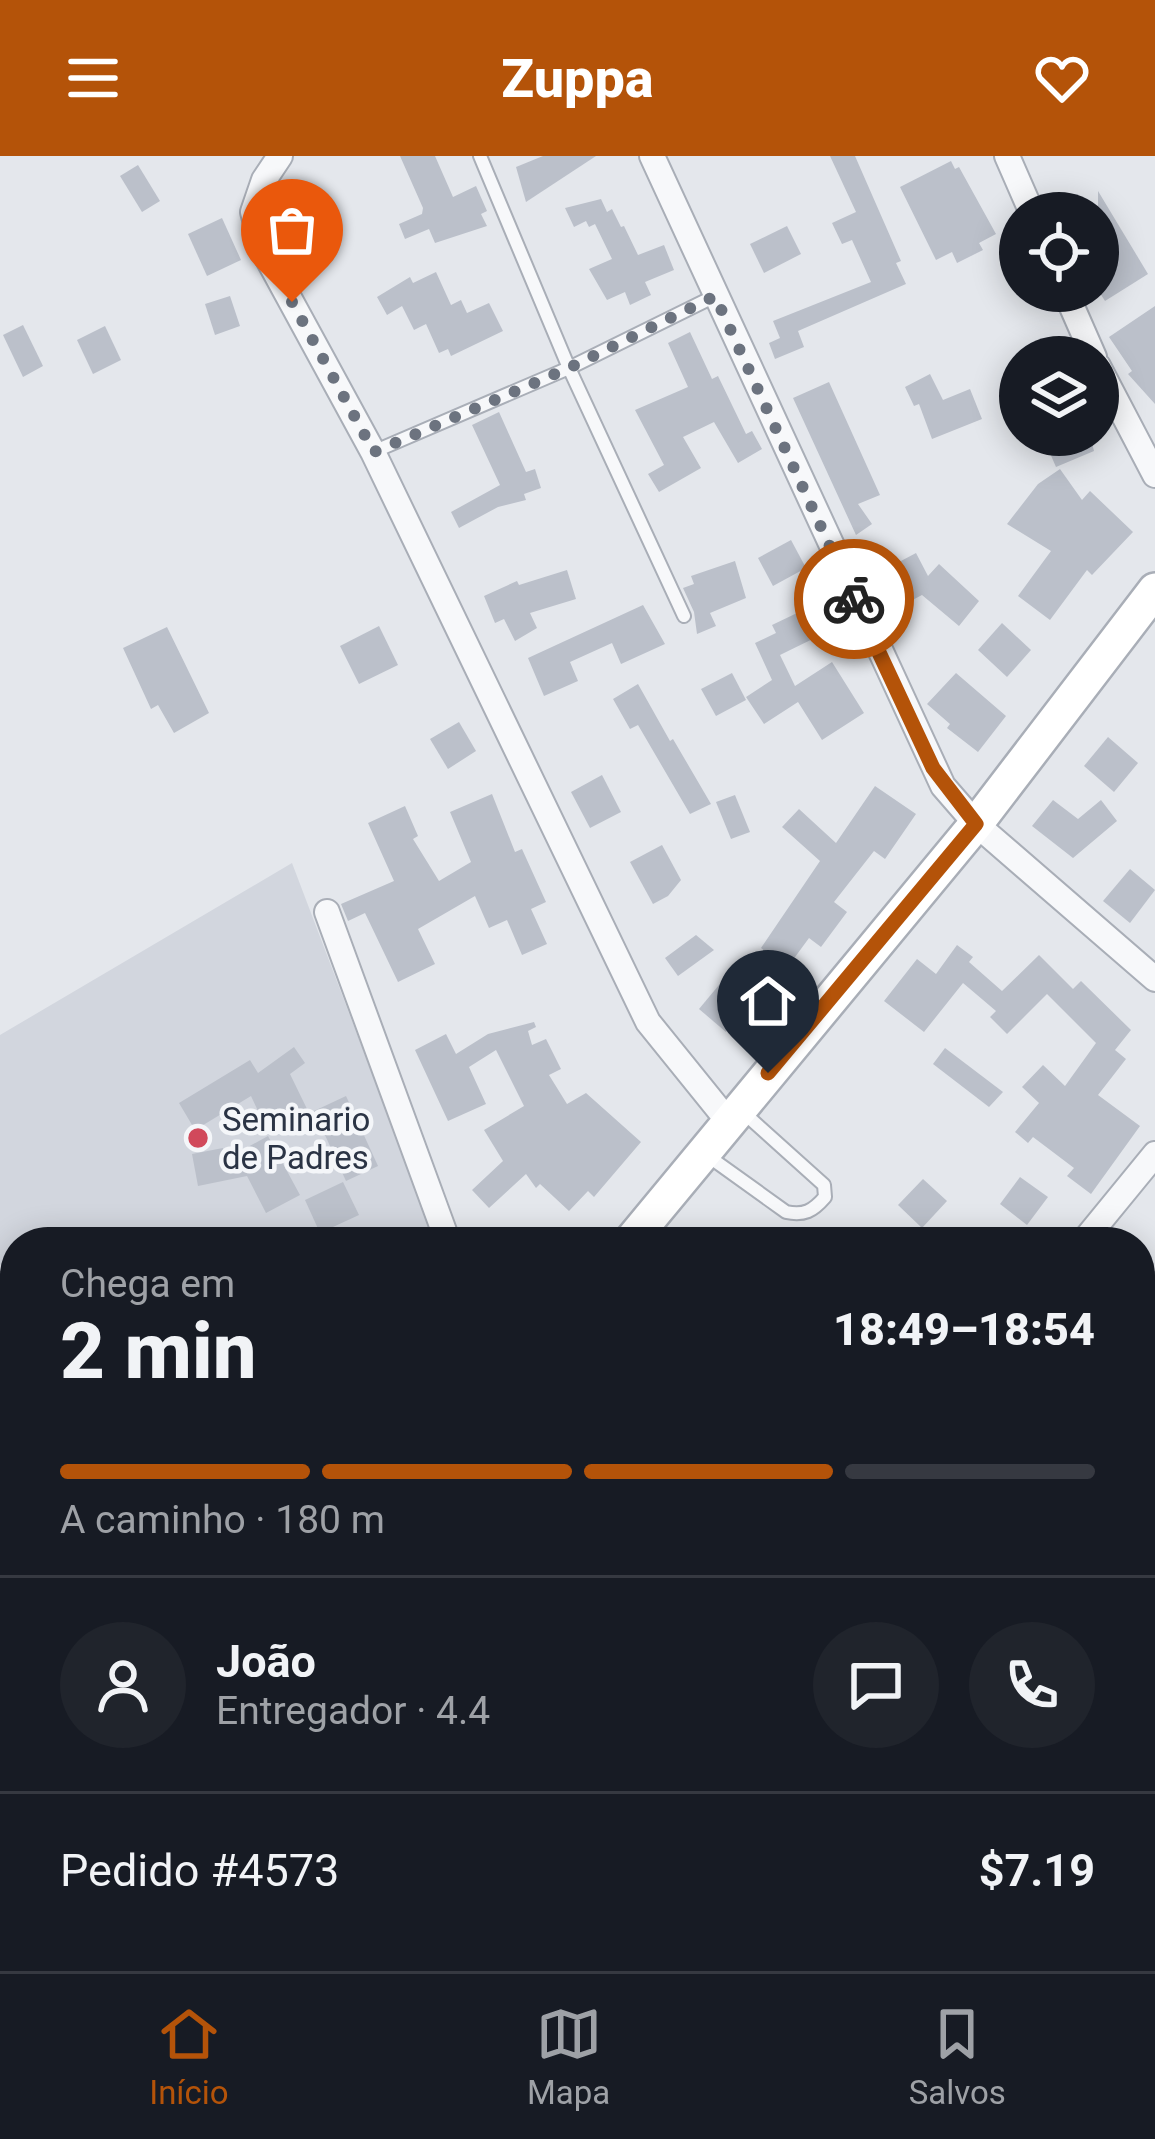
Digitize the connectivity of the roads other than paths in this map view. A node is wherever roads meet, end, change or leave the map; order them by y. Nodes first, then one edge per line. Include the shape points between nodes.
1 (280, 156) edge
2 (480, 156) edge
3 (652, 156) edge
4 (1007, 156) edge
5 (1023, 192) edge
6 (715, 296) junction
7 (569, 368) junction
8 (1119, 406) edge
9 (374, 452) junction
10 (1155, 475) edge
11 (1155, 590) edge
12 (684, 616) dead end
13 (976, 824) junction
14 (327, 912) dead end
15 (1155, 979) edge
16 (733, 1114) junction
17 (702, 1152) junction
18 (1155, 1154) edge
19 (442, 1227) edge
20 (642, 1227) edge
21 (1095, 1227) edge

1 - 9 street via 253,212 262,250
2 - 7 lane
3 - 6 street
4 - 5 street
6 - 7 lane
6 - 13 street via 933,768
7 - 9 lane
7 - 12 lane
8 - 10 street
9 - 16 street via 648,1022
11 - 13 main road
13 - 15 street
13 - 16 main road
14 - 19 street
16 - 17 main road
16 - 17 lane via 824,1185 825,1197 814,1210 786,1212
17 - 20 main road
18 - 21 street

